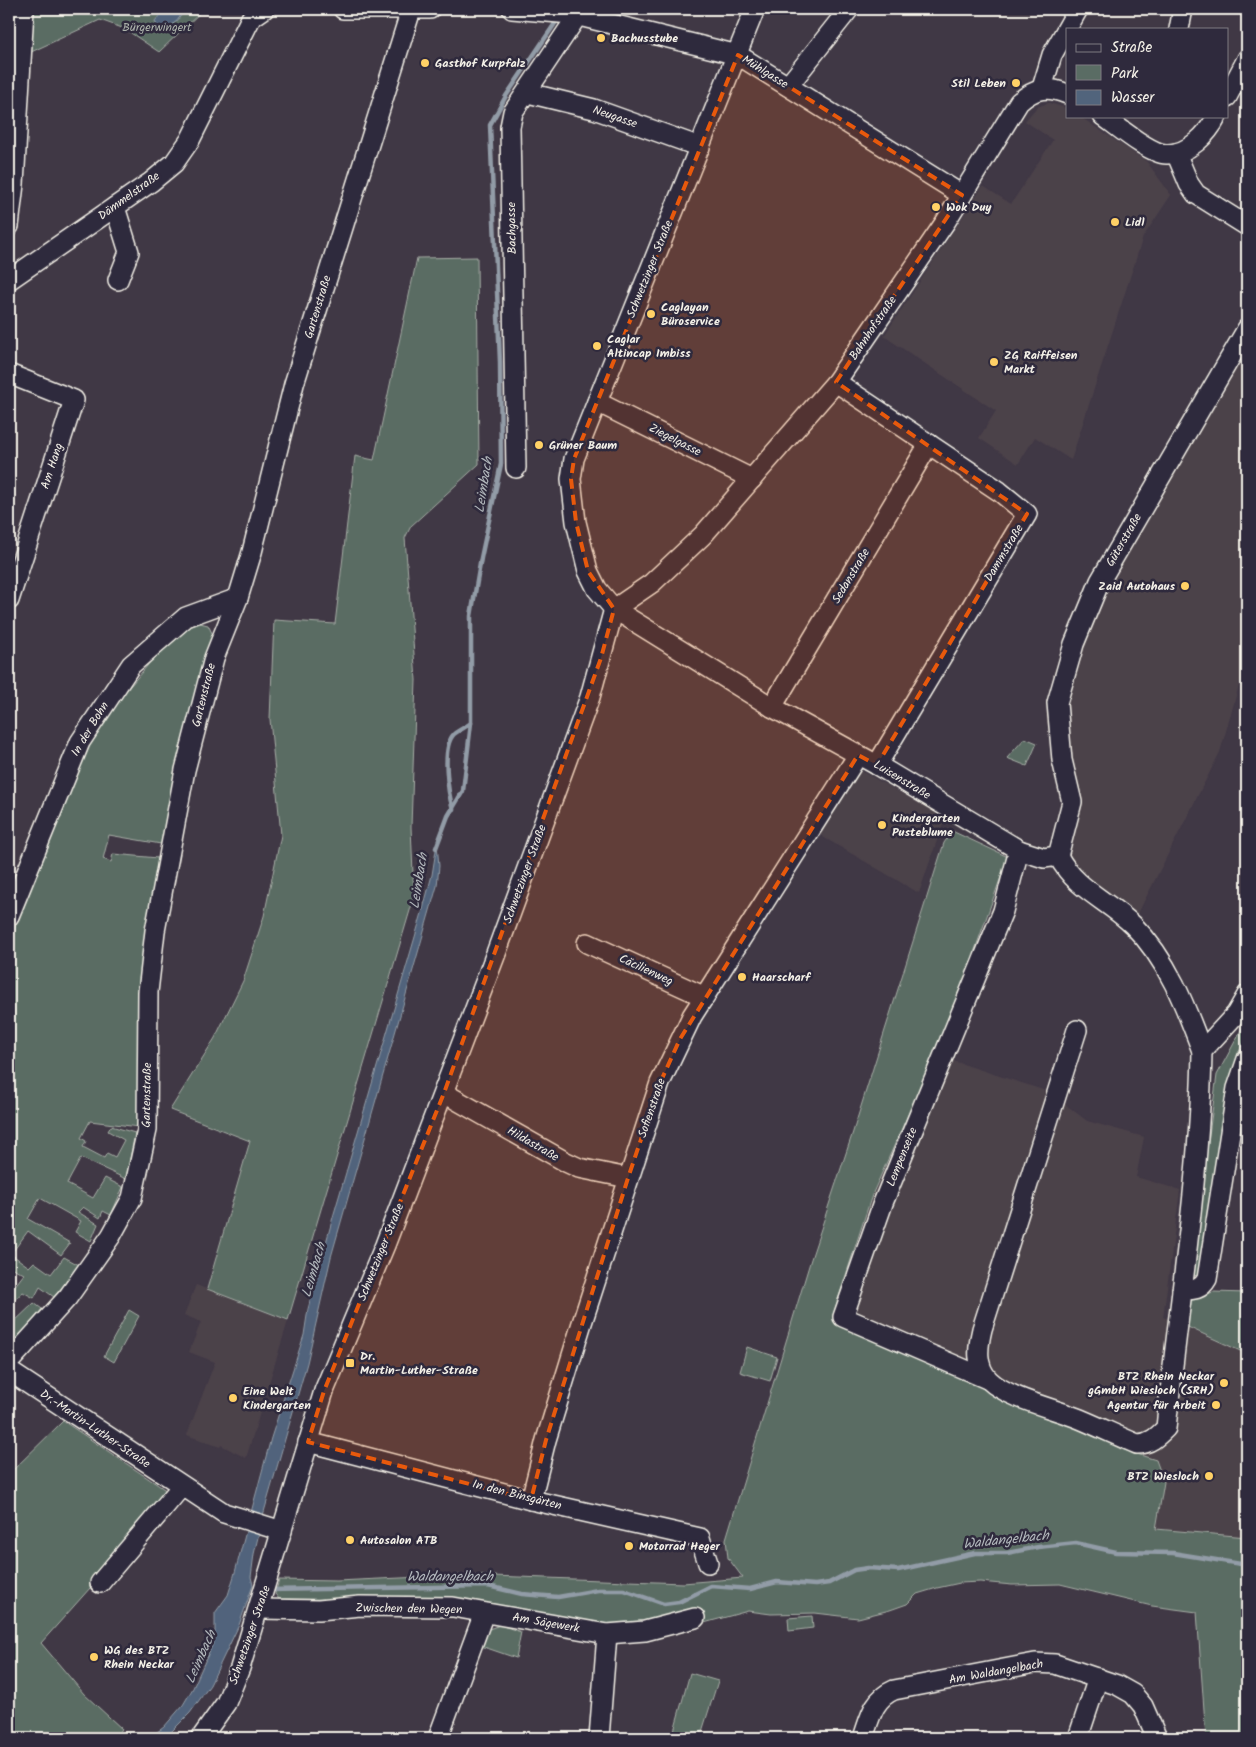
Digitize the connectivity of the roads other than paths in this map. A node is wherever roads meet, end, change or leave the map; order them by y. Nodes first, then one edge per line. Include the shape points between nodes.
1 (24, 9) edge
2 (264, 9) edge
3 (344, 9) edge
4 (419, 9) edge
5 (430, 9) edge
6 (512, 9) edge
7 (755, 9) edge
8 (848, 9) edge
9 (1078, 9) edge
10 (1183, 9) edge
11 (577, 13) edge
12 (1067, 28) edge
13 (1178, 28) edge
14 (1066, 30) edge
15 (738, 55) junction
16 (1247, 59) edge
17 (788, 86) junction
18 (1042, 88) junction
19 (528, 93) junction
20 (1066, 94) edge
21 (1228, 95) edge
22 (1106, 118) edge
23 (1216, 118) edge
24 (700, 147) junction
25 (1176, 153) junction
26 (962, 195) junction
27 (115, 207) junction
28 (9, 226) edge
29 (1247, 226) edge
30 (9, 280) edge
31 (118, 280) dead end
32 (1247, 328) edge
33 (9, 374) edge
34 (836, 382) junction
35 (597, 402) junction
36 (929, 444) junction
37 (516, 468) dead end
38 (752, 479) junction
39 (238, 598) junction
40 (9, 600) edge
41 (614, 609) junction
42 (772, 708) junction
43 (858, 755) junction
44 (877, 765) junction
45 (1019, 850) junction
46 (1058, 856) junction
47 (9, 916) edge
48 (587, 943) dead end
49 (1247, 996) edge
50 (704, 997) junction
51 (1077, 1030) dead end
52 (1202, 1051) junction
53 (1247, 1059) edge
54 (444, 1093) junction
55 (628, 1178) junction
56 (1182, 1290) junction
57 (9, 1362) edge
58 (9, 1371) edge
59 (987, 1379) junction
60 (308, 1442) junction
61 (182, 1486) junction
62 (531, 1500) junction
63 (282, 1531) junction
64 (708, 1564) dead end
65 (100, 1582) dead end
66 (261, 1605) junction
67 (484, 1612) junction
68 (695, 1618) dead end
69 (607, 1634) junction
70 (1098, 1678) junction
71 (201, 1738) edge
72 (438, 1738) edge
73 (598, 1738) edge
74 (863, 1738) edge
75 (1078, 1738) edge
76 (1157, 1738) edge

1 - 28 street
2 - 27 street, Dämmelstraße via 251,18 190,140 174,163
3 - 4 street
4 - 5 street
4 - 39 street, Gartenstraße via 294,384
6 - 11 street, Mühlgasse
7 - 15 street, Schwetzinger Straße
8 - 17 street
9 - 12 street
10 - 13 street
11 - 15 street, Mühlgasse
11 - 19 street, Bachgasse
14 - 18 street via 1052,55
15 - 17 street, Mühlgasse
15 - 24 street, Schwetzinger Straße
16 - 21 street
17 - 26 street, Mühlgasse
18 - 20 street
18 - 26 street, Bahnhofstraße via 1029,94 1011,113
19 - 24 street, Neugasse via 594,109
19 - 37 street, Bachgasse via 513,112 510,127
22 - 25 street via 1158,152
23 - 25 street via 1204,136
24 - 35 street, Schwetzinger Straße
25 - 29 street via 1196,194
26 - 34 street, Bahnhofstraße
27 - 30 street, Dämmelstraße
27 - 31 street via 130,252
32 - 46 street, Güterstraße via 1100,581 1074,644 1057,703 1062,760 1072,802
33 - 40 street, Am Hang via 74,400
34 - 36 street, Dammstraße
34 - 38 street, Bahnhofstraße
35 - 38 street, Ziegelgasse
35 - 41 street, Schwetzinger Straße via 574,458 571,479 576,522 588,571 597,589
36 - 42 street, Sedanstraße
36 - 44 street, Dammstraße via 1000,491 1027,514
38 - 41 street, Bahnhofstraße via 703,535 652,584
39 - 47 street, In der Bohn via 186,617 130,665 80,742
39 - 57 street, Gartenstraße via 214,658 186,770 155,931 148,992 147,1130 132,1198 111,1236 68,1297
41 - 42 street, Luisenstraße
41 - 54 street, Schwetzinger Straße via 590,698
42 - 43 street, Luisenstraße
43 - 44 street, Luisenstraße
43 - 50 street, Sofienstraße
44 - 45 street, Luisenstraße
45 - 46 street, Luisenstraße via 1044,858
45 - 59 street, Lempenseite via 1003,911 883,1203 843,1317
46 - 52 street via 1081,888 1118,912 1154,947 1182,997
48 - 50 street, Cäcilienweg
49 - 52 street via 1236,1014
50 - 55 street, Sofienstraße via 660,1083
51 - 59 street via 982,1329 978,1360
52 - 56 street, Lempenseite via 1197,1159
53 - 56 street via 1237,1088 1207,1279 1196,1290
54 - 55 street, Hildastraße via 566,1162 579,1168
54 - 60 street, Schwetzinger Straße via 324,1392
55 - 62 street, Sofienstraße via 548,1431
56 - 59 street, Lempenseite via 1166,1428 1152,1441 1137,1444 1000,1390
58 - 61 street, Dr.-Martin-Luther-Straße
60 - 62 street, In den Binsgärten
60 - 63 street, Schwetzinger Straße
61 - 63 street, Dr.-Martin-Luther-Straße via 224,1513
61 - 65 street
62 - 64 street, In den Binsgärten via 700,1538
63 - 66 street, Schwetzinger Straße
66 - 67 street, Zwischen den Wegen via 336,1610 360,1606 454,1607
66 - 71 street, Schwetzinger Straße via 226,1703
67 - 69 street, Am Sägewerk
67 - 72 street
68 - 69 street, Am Sägewerk via 645,1630
69 - 73 street
70 - 74 street, Am Waldangelbach via 1047,1663 894,1690 876,1703
70 - 75 street
70 - 76 street, Am Waldangelbach via 1133,1694 1143,1706

